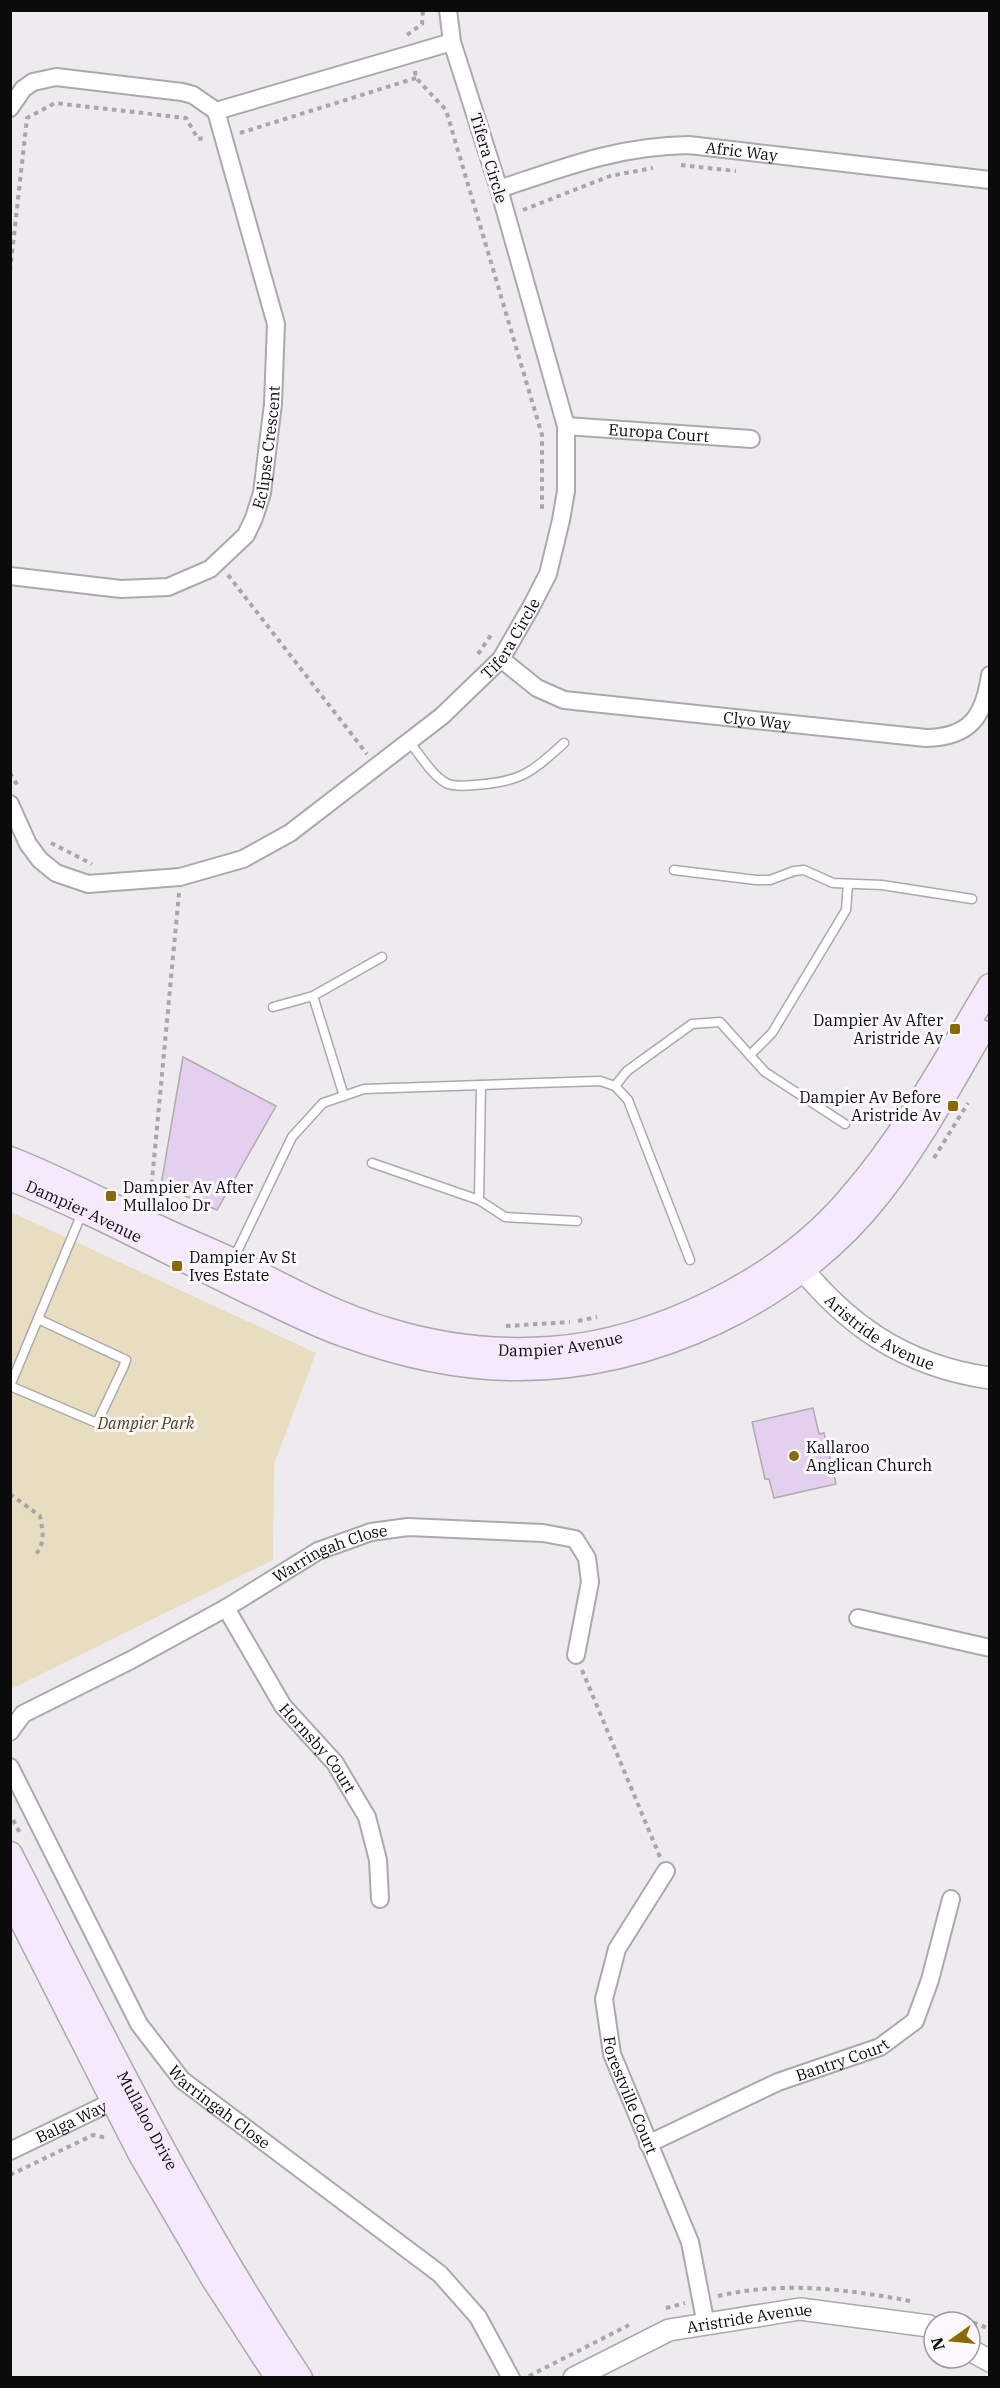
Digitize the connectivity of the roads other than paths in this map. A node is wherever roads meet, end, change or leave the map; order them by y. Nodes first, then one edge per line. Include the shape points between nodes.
1 (448, 10) edge
2 (452, 42) junction
3 (10, 108) edge
4 (216, 111) junction
5 (990, 180) edge
6 (499, 189) junction
7 (566, 426) junction
8 (751, 439) dead end
9 (10, 576) edge
10 (501, 659) junction
11 (990, 675) edge
12 (409, 741) junction
13 (564, 743) dead end
14 (16, 798) edge
15 (674, 870) dead end
16 (848, 884) junction
17 (972, 899) dead end
18 (382, 957) dead end
19 (990, 986) edge
20 (313, 996) junction
21 (273, 1007) dead end
22 (990, 1017) edge
23 (750, 1055) junction
24 (481, 1085) junction
25 (615, 1086) junction
26 (344, 1096) junction
27 (845, 1124) dead end
28 (10, 1159) edge
29 (372, 1163) dead end
30 (10, 1179) edge
31 (479, 1200) junction
32 (84, 1210) junction
33 (577, 1221) dead end
34 (690, 1260) dead end
35 (232, 1261) junction
36 (796, 1262) junction
37 (38, 1319) junction
38 (990, 1378) edge
39 (10, 1386) edge
40 (226, 1608) junction
41 (858, 1618) dead end
42 (990, 1648) edge
43 (576, 1655) road end
44 (10, 1732) edge
45 (10, 1767) edge
46 (10, 1854) edge
47 (666, 1871) road end
48 (10, 1897) edge
49 (380, 1899) dead end
50 (951, 1899) dead end
51 (122, 2097) junction
52 (648, 2144) junction
53 (10, 2151) edge
54 (706, 2325) junction
55 (922, 2325) edge
56 (278, 2378) edge
57 (300, 2378) edge
58 (511, 2378) edge
59 (574, 2378) edge

1 - 2 street, Tifera Circle
2 - 4 street
2 - 6 street, Tifera Circle
3 - 4 street via 33,82 56,77 193,94
4 - 9 street, Eclipse Crescent via 272,306 278,343 262,493 246,535 218,562 168,587 149,590
5 - 6 street, Afric Way via 689,145 655,145 606,154
6 - 7 street, Tifera Circle
7 - 8 street, Europa Court
7 - 10 street, Tifera Circle via 566,492 548,574
10 - 11 street, Clyo Way via 537,688 564,700 926,738 960,733 971,723 981,713 987,698
10 - 12 street, Tifera Circle via 449,710
12 - 13 lane via 438,777 459,786 517,779
12 - 14 street, Tifera Circle via 372,761 269,847 213,870 180,877 88,884 71,879 40,860 28,844
15 - 16 lane via 771,880 804,870 833,883
16 - 17 lane via 882,885
16 - 23 lane via 846,910 772,1033
18 - 20 lane
19 - 36 main road, Dampier Avenue via 876,1164
20 - 21 lane
20 - 26 lane
22 - 36 main road, Dampier Avenue via 879,1194
23 - 25 lane via 720,1022 692,1024 627,1071
23 - 27 lane via 765,1072
24 - 25 lane via 600,1081
24 - 26 lane via 363,1089
24 - 31 lane
25 - 34 lane via 628,1100
26 - 35 lane via 323,1103 292,1137
28 - 35 main road, Dampier Avenue
29 - 31 lane
30 - 32 main road, Dampier Avenue
31 - 33 lane via 506,1217
32 - 36 main road, Dampier Avenue via 315,1323 415,1357 461,1365 575,1364 655,1346 744,1308 781,1287
32 - 37 lane
35 - 36 main road, Dampier Avenue via 309,1300 386,1330 477,1348 551,1349 635,1332 702,1307 762,1274
36 - 38 street, Aristride Avenue via 833,1305 902,1353 931,1366
37 - 39 lane
37 - 39 lane via 126,1359 123,1368 97,1423
40 - 43 street, Warringah Close via 318,1551 371,1532 408,1527 543,1533 575,1539 587,1558 590,1582
40 - 44 street, Warringah Close via 23,1714
40 - 49 street, Hornsby Court via 284,1706 334,1763 367,1817 378,1860
41 - 42 street
45 - 58 street, Warringah Close via 139,2024 182,2080 440,2274 478,2317
46 - 51 main road, Mullaloo Drive
47 - 52 street, Forestville Court via 617,1949 604,1999 612,2054
48 - 51 main road, Mullaloo Drive
50 - 52 street, Bantry Court via 915,2021 880,2047 778,2082
51 - 53 street, Balga Way
51 - 56 main road, Mullaloo Drive via 202,2260
51 - 57 main road, Mullaloo Drive
52 - 54 street, Forestville Court via 690,2242
54 - 55 street, Aristride Avenue via 800,2308
54 - 59 street, Aristride Avenue via 669,2330

